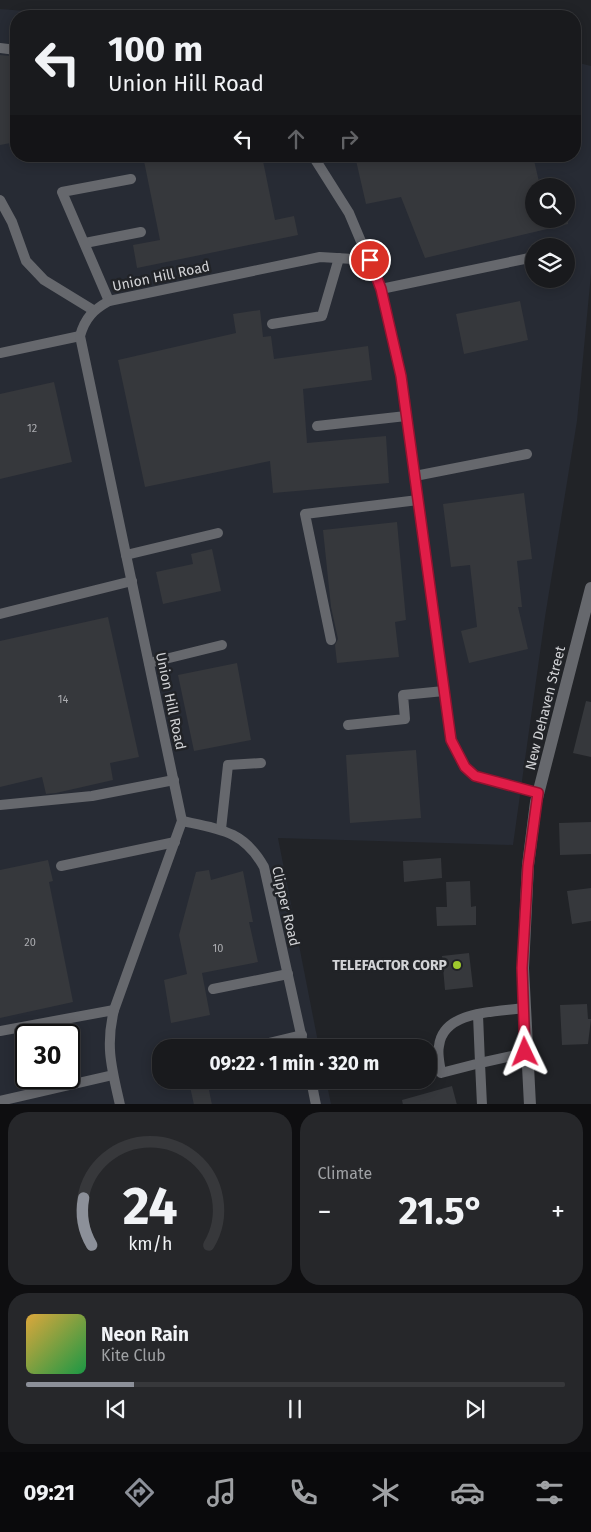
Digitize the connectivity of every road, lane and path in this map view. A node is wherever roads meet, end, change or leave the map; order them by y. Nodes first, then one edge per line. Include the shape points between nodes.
1 (317, 162) edge
2 (131, 179) dead end
3 (0, 200) edge
4 (141, 232) dead end
5 (85, 243) junction
6 (339, 258) junction
7 (525, 259) edge
8 (370, 260) junction
9 (381, 289) junction
10 (109, 301) junction
11 (94, 310) junction
12 (272, 324) dead end
13 (80, 336) junction
14 (0, 353) edge
15 (406, 416) junction
16 (317, 426) dead end
17 (527, 454) dead end
18 (415, 476) junction
19 (418, 500) junction
20 (218, 533) dead end
21 (126, 554) junction
22 (132, 581) junction
23 (591, 588) edge
24 (0, 614) edge
25 (331, 640) dead end
26 (222, 645) dead end
27 (149, 662) junction
28 (444, 691) junction
29 (348, 725) dead end
30 (261, 763) dead end
31 (174, 780) junction
32 (538, 793) junction
33 (0, 805) edge
34 (182, 821) junction
35 (220, 829) junction
36 (175, 842) junction
37 (61, 866) dead end
38 (288, 974) junction
39 (214, 989) dead end
40 (524, 1008) junction
41 (114, 1010) junction
42 (478, 1015) junction
43 (0, 1031) edge
44 (302, 1035) junction
45 (285, 1039) edge
46 (303, 1039) edge
47 (525, 1052) junction
48 (480, 1063) junction
49 (114, 1075) junction
50 (313, 1089) edge
51 (0, 1101) edge
52 (120, 1104) edge
53 (316, 1104) edge
54 (482, 1104) edge
55 (530, 1104) edge

1 - 8 lane via 349,213
2 - 5 lane via 62,192
3 - 11 lane via 26,260 44,280
4 - 5 lane
5 - 10 lane
6 - 8 lane, Union Hill Road
6 - 10 lane, Union Hill Road via 320,257
6 - 12 lane via 322,316
7 - 9 lane
8 - 9 lane
9 - 15 lane via 401,376
10 - 11 lane, Union Hill Road
11 - 13 lane, Union Hill Road
13 - 14 lane
13 - 21 lane, Union Hill Road
15 - 16 lane
15 - 18 lane
17 - 18 lane
18 - 19 lane
19 - 25 lane via 305,514
19 - 28 lane
20 - 21 lane
21 - 22 lane, Union Hill Road
22 - 24 lane
22 - 27 lane, Union Hill Road
23 - 32 street, New Dehaven Street
26 - 27 lane
27 - 31 lane, Union Hill Road
28 - 29 lane via 403,695 405,719
28 - 32 lane via 451,740 465,767 475,776
30 - 35 lane via 228,765
31 - 33 lane via 92,796
31 - 34 lane, Union Hill Road
32 - 40 street, New Dehaven Street via 528,866 522,968
34 - 35 lane, Clipper Road
34 - 36 lane, Union Hill Road
35 - 38 lane, Clipper Road via 242,838 264,867
36 - 37 lane
36 - 41 lane, Union Hill Road
38 - 39 lane
38 - 44 lane, Clipper Road
40 - 42 lane
40 - 47 street, New Dehaven Street
41 - 43 lane
41 - 49 lane, Union Hill Road via 108,1033
42 - 48 lane
42 - 48 lane via 455,1021 447,1028 441,1036 439,1057 441,1073
44 - 45 lane
44 - 46 lane, Clipper Road
47 - 48 lane
47 - 55 street, New Dehaven Street
48 - 54 lane
49 - 51 lane
49 - 52 lane, Union Hill Road
50 - 53 lane

